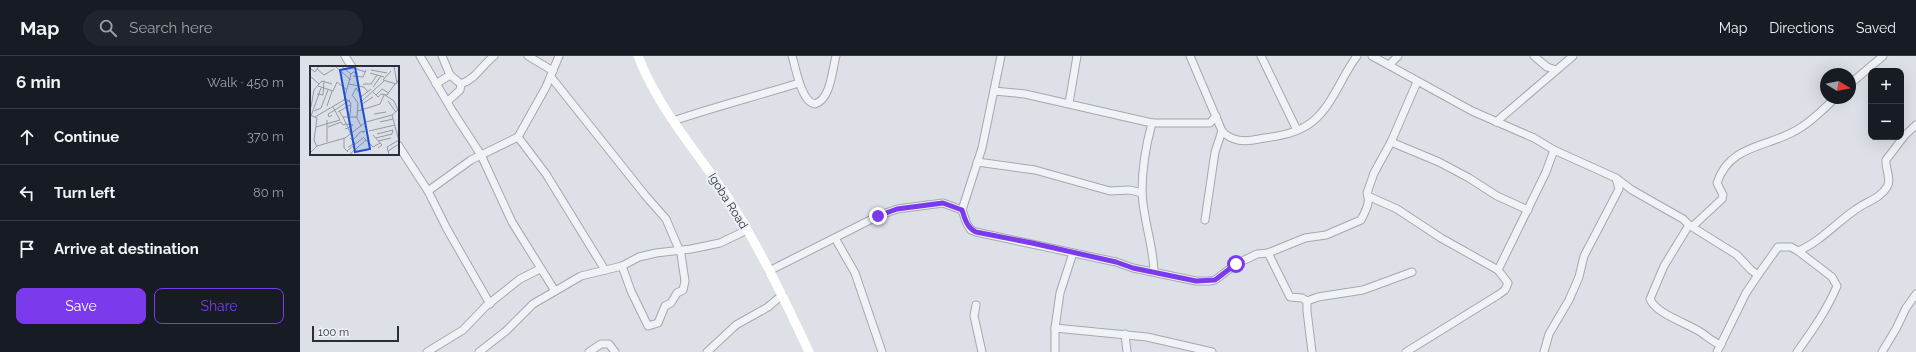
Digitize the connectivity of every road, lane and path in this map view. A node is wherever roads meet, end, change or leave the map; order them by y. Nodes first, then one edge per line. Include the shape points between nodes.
1 (345, 56) edge
2 (420, 56) edge
3 (442, 56) edge
4 (494, 56) edge
5 (528, 56) edge
6 (559, 56) edge
7 (638, 56) edge
8 (792, 56) edge
9 (836, 56) edge
10 (1001, 56) edge
11 (1077, 56) edge
12 (1190, 56) edge
13 (1261, 56) edge
14 (1357, 56) edge
15 (1372, 56) edge
16 (1398, 56) edge
17 (1534, 56) edge
18 (1573, 56) edge
19 (1883, 56) edge
20 (1389, 65) junction
21 (351, 66) edge
22 (1556, 70) junction
23 (552, 74) junction
24 (450, 75) junction
25 (1856, 79) edge
26 (1417, 82) junction
27 (800, 83) junction
28 (436, 84) junction
29 (461, 84) junction
30 (994, 91) junction
31 (448, 101) junction
32 (1069, 103) junction
33 (1828, 104) edge
34 (1216, 116) junction
35 (673, 121) junction
36 (1496, 122) junction
37 (1152, 123) junction
38 (1916, 125) edge
39 (1297, 130) junction
40 (1222, 131) junction
41 (518, 137) junction
42 (1391, 142) junction
43 (399, 146) edge
44 (1554, 150) junction
45 (482, 155) junction
46 (977, 162) junction
47 (1616, 178) junction
48 (428, 192) junction
49 (1142, 193) junction
50 (1368, 196) junction
51 (1379, 201) junction
52 (1367, 207) junction
53 (962, 210) junction
54 (1528, 210) junction
55 (1205, 220) dead end
56 (1691, 226) junction
57 (747, 230) junction
58 (834, 238) junction
59 (679, 250) junction
60 (1798, 251) junction
61 (1073, 253) junction
62 (1268, 253) junction
63 (622, 266) junction
64 (540, 269) junction
65 (605, 270) junction
66 (1498, 270) junction
67 (769, 271) junction
68 (1154, 271) junction
69 (1412, 272) dead end
70 (1758, 275) junction
71 (555, 291) junction
72 (1916, 294) edge
73 (782, 295) junction
74 (1307, 301) junction
75 (490, 304) junction
76 (976, 305) dead end
77 (1055, 328) junction
78 (1125, 334) junction
79 (1721, 345) junction
80 (1195, 350) edge
81 (710, 351) edge
82 (427, 352) edge
83 (479, 352) edge
84 (589, 352) edge
85 (614, 352) edge
86 (810, 352) edge
87 (882, 352) edge
88 (982, 352) edge
89 (1055, 352) edge
90 (1127, 352) edge
91 (1212, 352) edge
92 (1312, 352) edge
93 (1406, 352) edge
94 (1544, 352) edge
95 (1717, 352) edge
96 (1797, 352) edge
97 (1882, 352) edge

1 - 21 street
2 - 28 street
3 - 24 street
4 - 29 street via 472,80
5 - 23 street
6 - 23 street
7 - 35 street, Igoba Road via 654,93
8 - 27 street
9 - 27 street via 827,92 820,102 812,104
10 - 30 street
11 - 32 street
12 - 34 street
13 - 39 street
14 - 39 street via 1324,110
15 - 20 street
16 - 20 street
17 - 22 street via 1547,67
18 - 22 street
19 - 25 street
20 - 26 street
22 - 36 street
23 - 41 street
23 - 59 street via 666,219
24 - 28 street
24 - 29 street
26 - 36 street
26 - 42 street
27 - 35 street
28 - 31 street
29 - 31 street via 460,90
30 - 32 street
30 - 46 street
31 - 45 street
32 - 37 street
33 - 56 street via 1800,128 1746,151 1728,162 1717,183 1723,195 1722,199
34 - 37 street via 1210,123
34 - 40 street
35 - 57 street, Igoba Road via 698,154
36 - 44 street via 1534,138
37 - 49 street via 1146,145
38 - 60 street via 1886,160 1888,187 1810,246
39 - 40 street via 1285,135 1250,141 1233,139
40 - 55 street via 1213,160
41 - 45 street
41 - 65 street via 546,174
42 - 50 street via 1371,180
42 - 54 street via 1439,162 1497,196
43 - 48 street
44 - 47 street
44 - 54 street
45 - 48 street
45 - 64 street via 512,222
46 - 49 street via 1034,170 1110,191 1130,190
46 - 53 street
47 - 56 street
47 - 94 street via 1619,189 1584,256 1579,277 1549,334
48 - 75 street
49 - 68 street via 1154,252
50 - 51 street
50 - 52 street
51 - 52 street
51 - 66 street
52 - 62 street via 1361,220
53 - 58 street via 943,203 897,209
53 - 61 street via 967,224 976,232
54 - 66 street
56 - 70 street via 1736,254
56 - 79 street via 1664,266 1650,298 1652,304
57 - 59 street via 720,243
57 - 67 street, Igoba Road
58 - 67 street
58 - 87 street via 855,273
59 - 63 street via 667,250 639,257
59 - 63 street via 685,280 683,290 665,306 658,322 648,326 631,292
60 - 70 street via 1791,247 1778,247
60 - 96 street via 1832,277 1837,286 1833,298
61 - 68 street
61 - 77 street via 1060,293
62 - 68 street via 1257,254 1236,264 1215,280 1196,281
62 - 74 street via 1290,297
63 - 65 street
64 - 71 street
64 - 75 street via 520,279
65 - 71 street via 581,276
66 - 93 street via 1508,283 1505,290
67 - 73 street, Igoba Road
69 - 74 street via 1363,290
70 - 79 street via 1743,299
71 - 83 street via 532,304 506,331
72 - 97 street
73 - 81 street via 768,307 736,325
73 - 86 street, Igoba Road
74 - 92 street
75 - 82 street via 463,330
76 - 88 street via 974,316
77 - 78 street
77 - 89 street
78 - 80 street via 1169,341
78 - 90 street
79 - 95 street
80 - 91 street
84 - 85 street via 601,344 609,344

